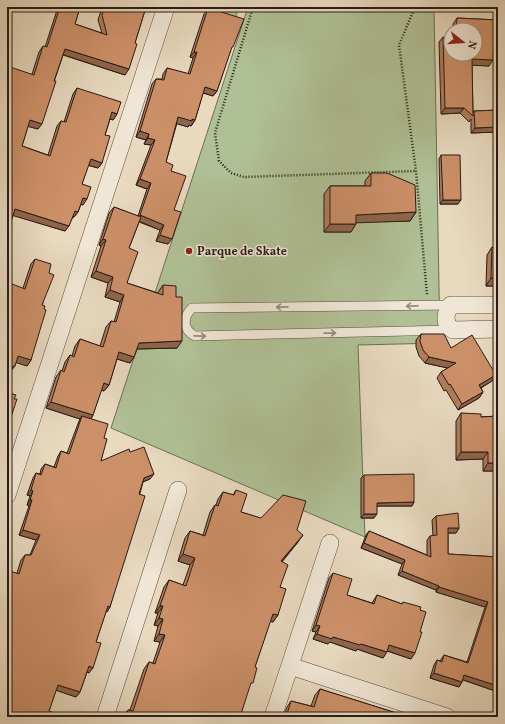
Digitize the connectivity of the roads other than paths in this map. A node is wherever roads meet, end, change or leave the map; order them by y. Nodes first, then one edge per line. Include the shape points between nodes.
1 (166, 7) edge
2 (451, 305) junction
3 (498, 305) edge
4 (498, 329) edge
5 (453, 330) junction
6 (14, 449) edge
7 (178, 490) dead end
8 (7, 495) edge
9 (330, 543) dead end
10 (290, 666) junction
11 (106, 717) edge
12 (273, 717) edge
13 (447, 717) edge

1 - 6 street
2 - 3 street
2 - 5 street via 446,312 446,321 448,327
2 -> 5 lane via 192,308 185,321 188,330 195,336
4 - 5 street
6 - 8 street
7 - 11 street
9 - 10 street
10 - 12 street
10 - 13 street

